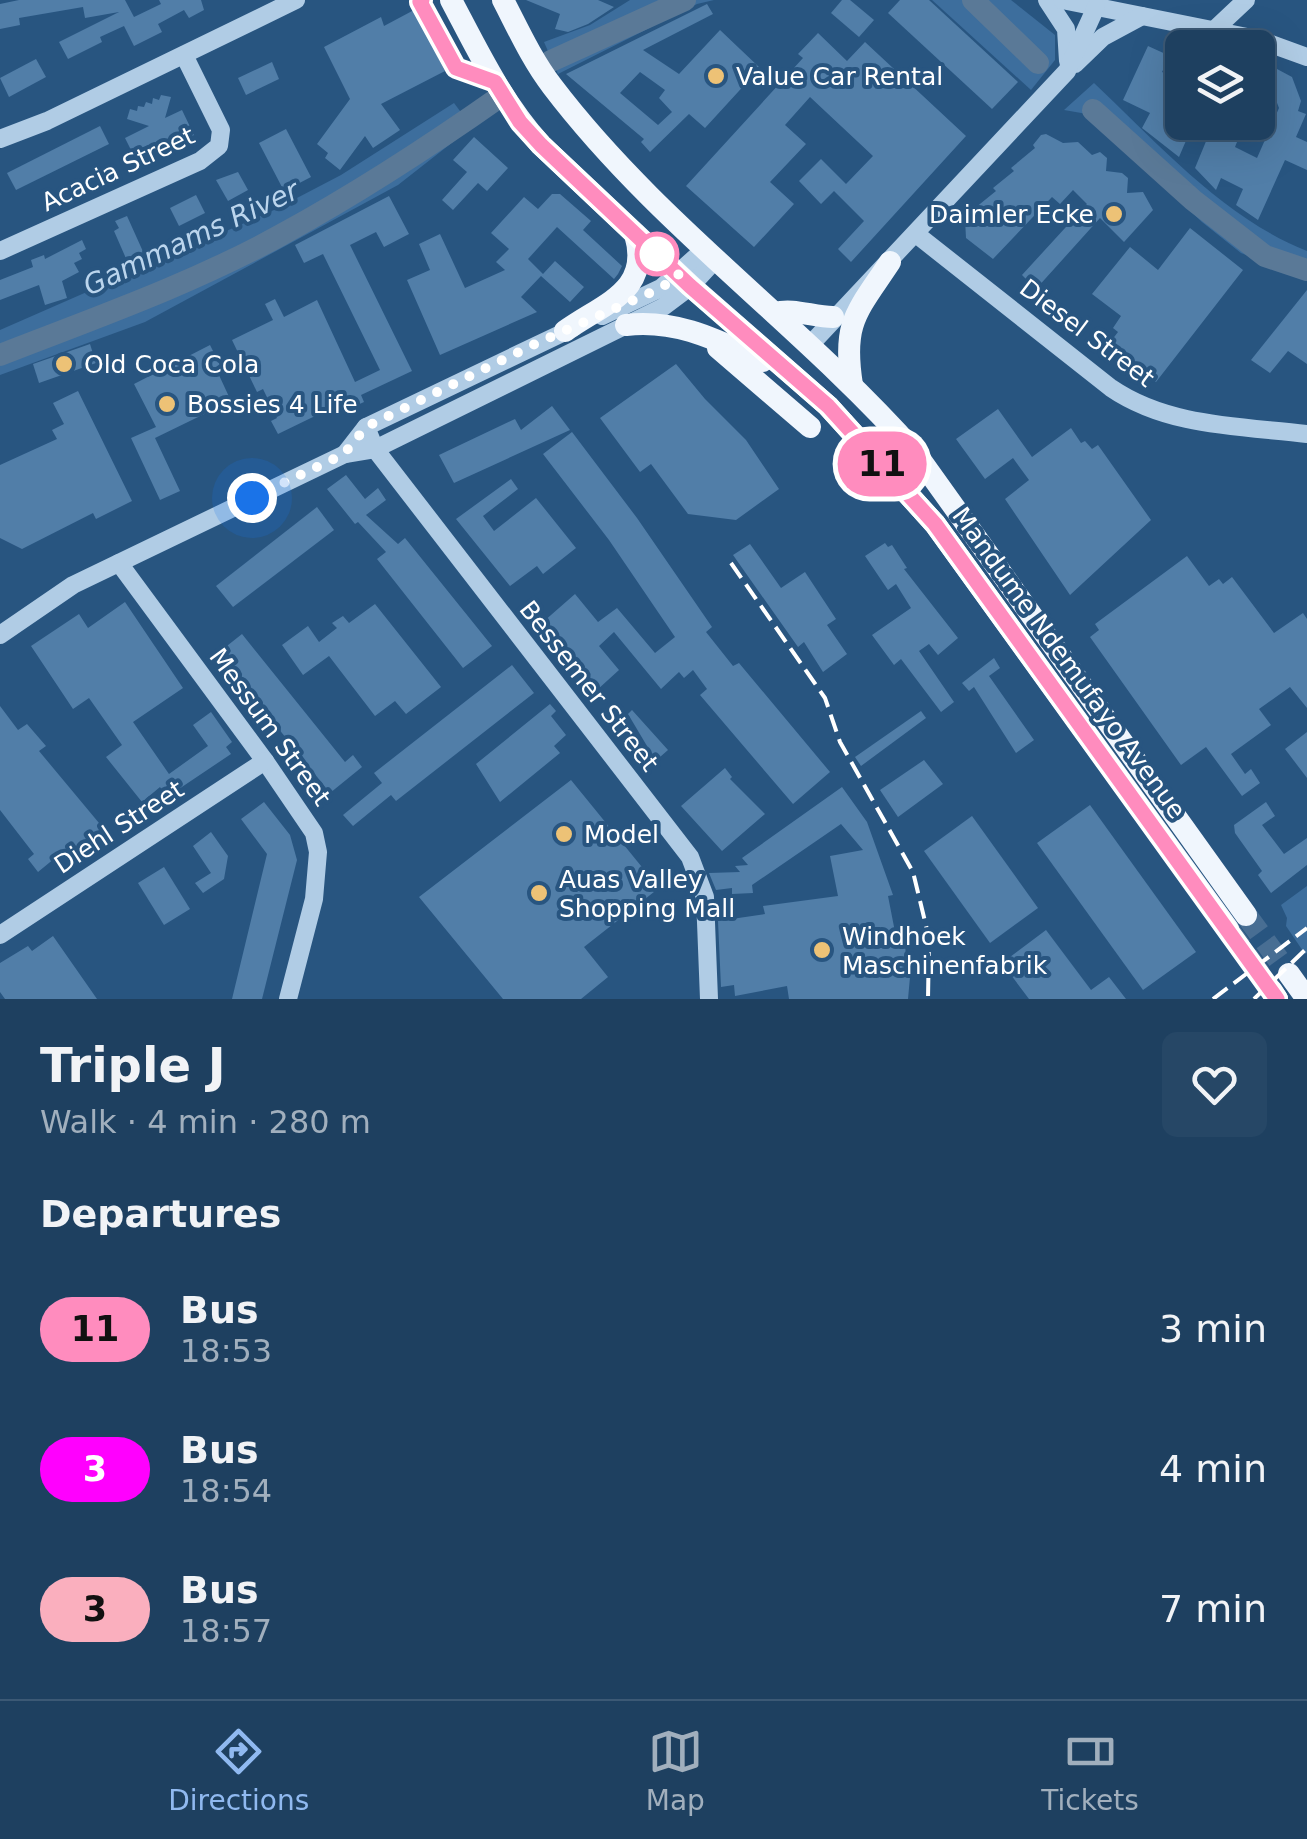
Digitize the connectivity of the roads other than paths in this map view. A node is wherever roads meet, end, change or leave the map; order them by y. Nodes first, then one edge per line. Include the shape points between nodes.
1 (296, 0) edge
2 (452, 0) edge
3 (502, 0) edge
4 (1047, 0) edge
5 (1062, 0) edge
6 (1246, 0) edge
7 (268, 5) edge
8 (1096, 8) junction
9 (1142, 16) junction
10 (1214, 30) joint
11 (1275, 46) edge
12 (184, 56) junction
13 (1307, 58) edge
14 (1067, 71) junction
15 (0, 139) edge
16 (636, 234) junction
17 (916, 234) junction
18 (0, 251) edge
19 (711, 254) junction
20 (890, 262) junction
21 (685, 280) junction
22 (775, 312) junction
23 (833, 318) junction
24 (626, 325) junction
25 (565, 332) junction
26 (701, 333) junction
27 (809, 346) junction
28 (785, 371) junction
29 (852, 385) junction
30 (828, 406) junction
31 (366, 427) junction
32 (810, 427) dead end
33 (1307, 434) edge
34 (375, 449) junction
35 (344, 454) junction
36 (939, 474) junction
37 (935, 524) junction
38 (119, 563) junction
39 (0, 635) edge
40 (265, 761) junction
41 (0, 935) edge
42 (1289, 974) tunnel mouth
43 (288, 999) edge
44 (710, 999) edge
45 (1307, 999) edge

1 - 7 street
2 - 16 main road, Mandume Ndemufayo Avenue via 520,122
3 - 19 main road, Mandume Ndemufayo Avenue via 550,83 598,142
4 - 14 street via 1066,29
5 - 8 street
6 - 10 street
7 - 12 street
8 - 9 street
8 - 14 street
9 - 10 street
9 - 14 street via 1103,37
11 - 13 street
12 - 15 street
12 - 18 street, Acacia Street via 221,130 219,146 200,161
14 - 17 street
16 - 21 main road, Mandume Ndemufayo Avenue
16 - 25 main road via 640,260 633,283
17 - 20 street
17 - 33 street, Diesel Street via 1135,403 1174,418
19 - 21 street
19 - 22 main road, Mandume Ndemufayo Avenue
20 - 23 street
20 - 29 main road via 850,329
21 - 24 street via 662,307
21 - 25 street
21 - 28 main road, Mandume Ndemufayo Avenue
22 - 23 main road
22 - 27 main road, Mandume Ndemufayo Avenue
23 - 27 street
24 - 26 main road via 652,322
24 - 34 street
25 - 31 street
26 - 28 main road
26 - 32 main road
27 - 29 main road, Mandume Ndemufayo Avenue
27 - 30 main road via 808,365
28 - 30 main road, Mandume Ndemufayo Avenue
29 - 36 main road, Mandume Ndemufayo Avenue
30 - 37 main road, Mandume Ndemufayo Avenue
31 - 34 street, Bessemer Street
31 - 35 street
34 - 35 street
34 - 44 street, Bessemer Street via 690,857 706,896
35 - 38 street
36 - 37 main road via 926,492
36 - 37 main road, Mandume Ndemufayo Avenue via 1237,922
38 - 39 street via 51,597
38 - 40 street, Messum Street
40 - 41 street, Diehl Street
40 - 43 street, Messum Street via 306,819 318,852 314,899
42 - 45 main road

